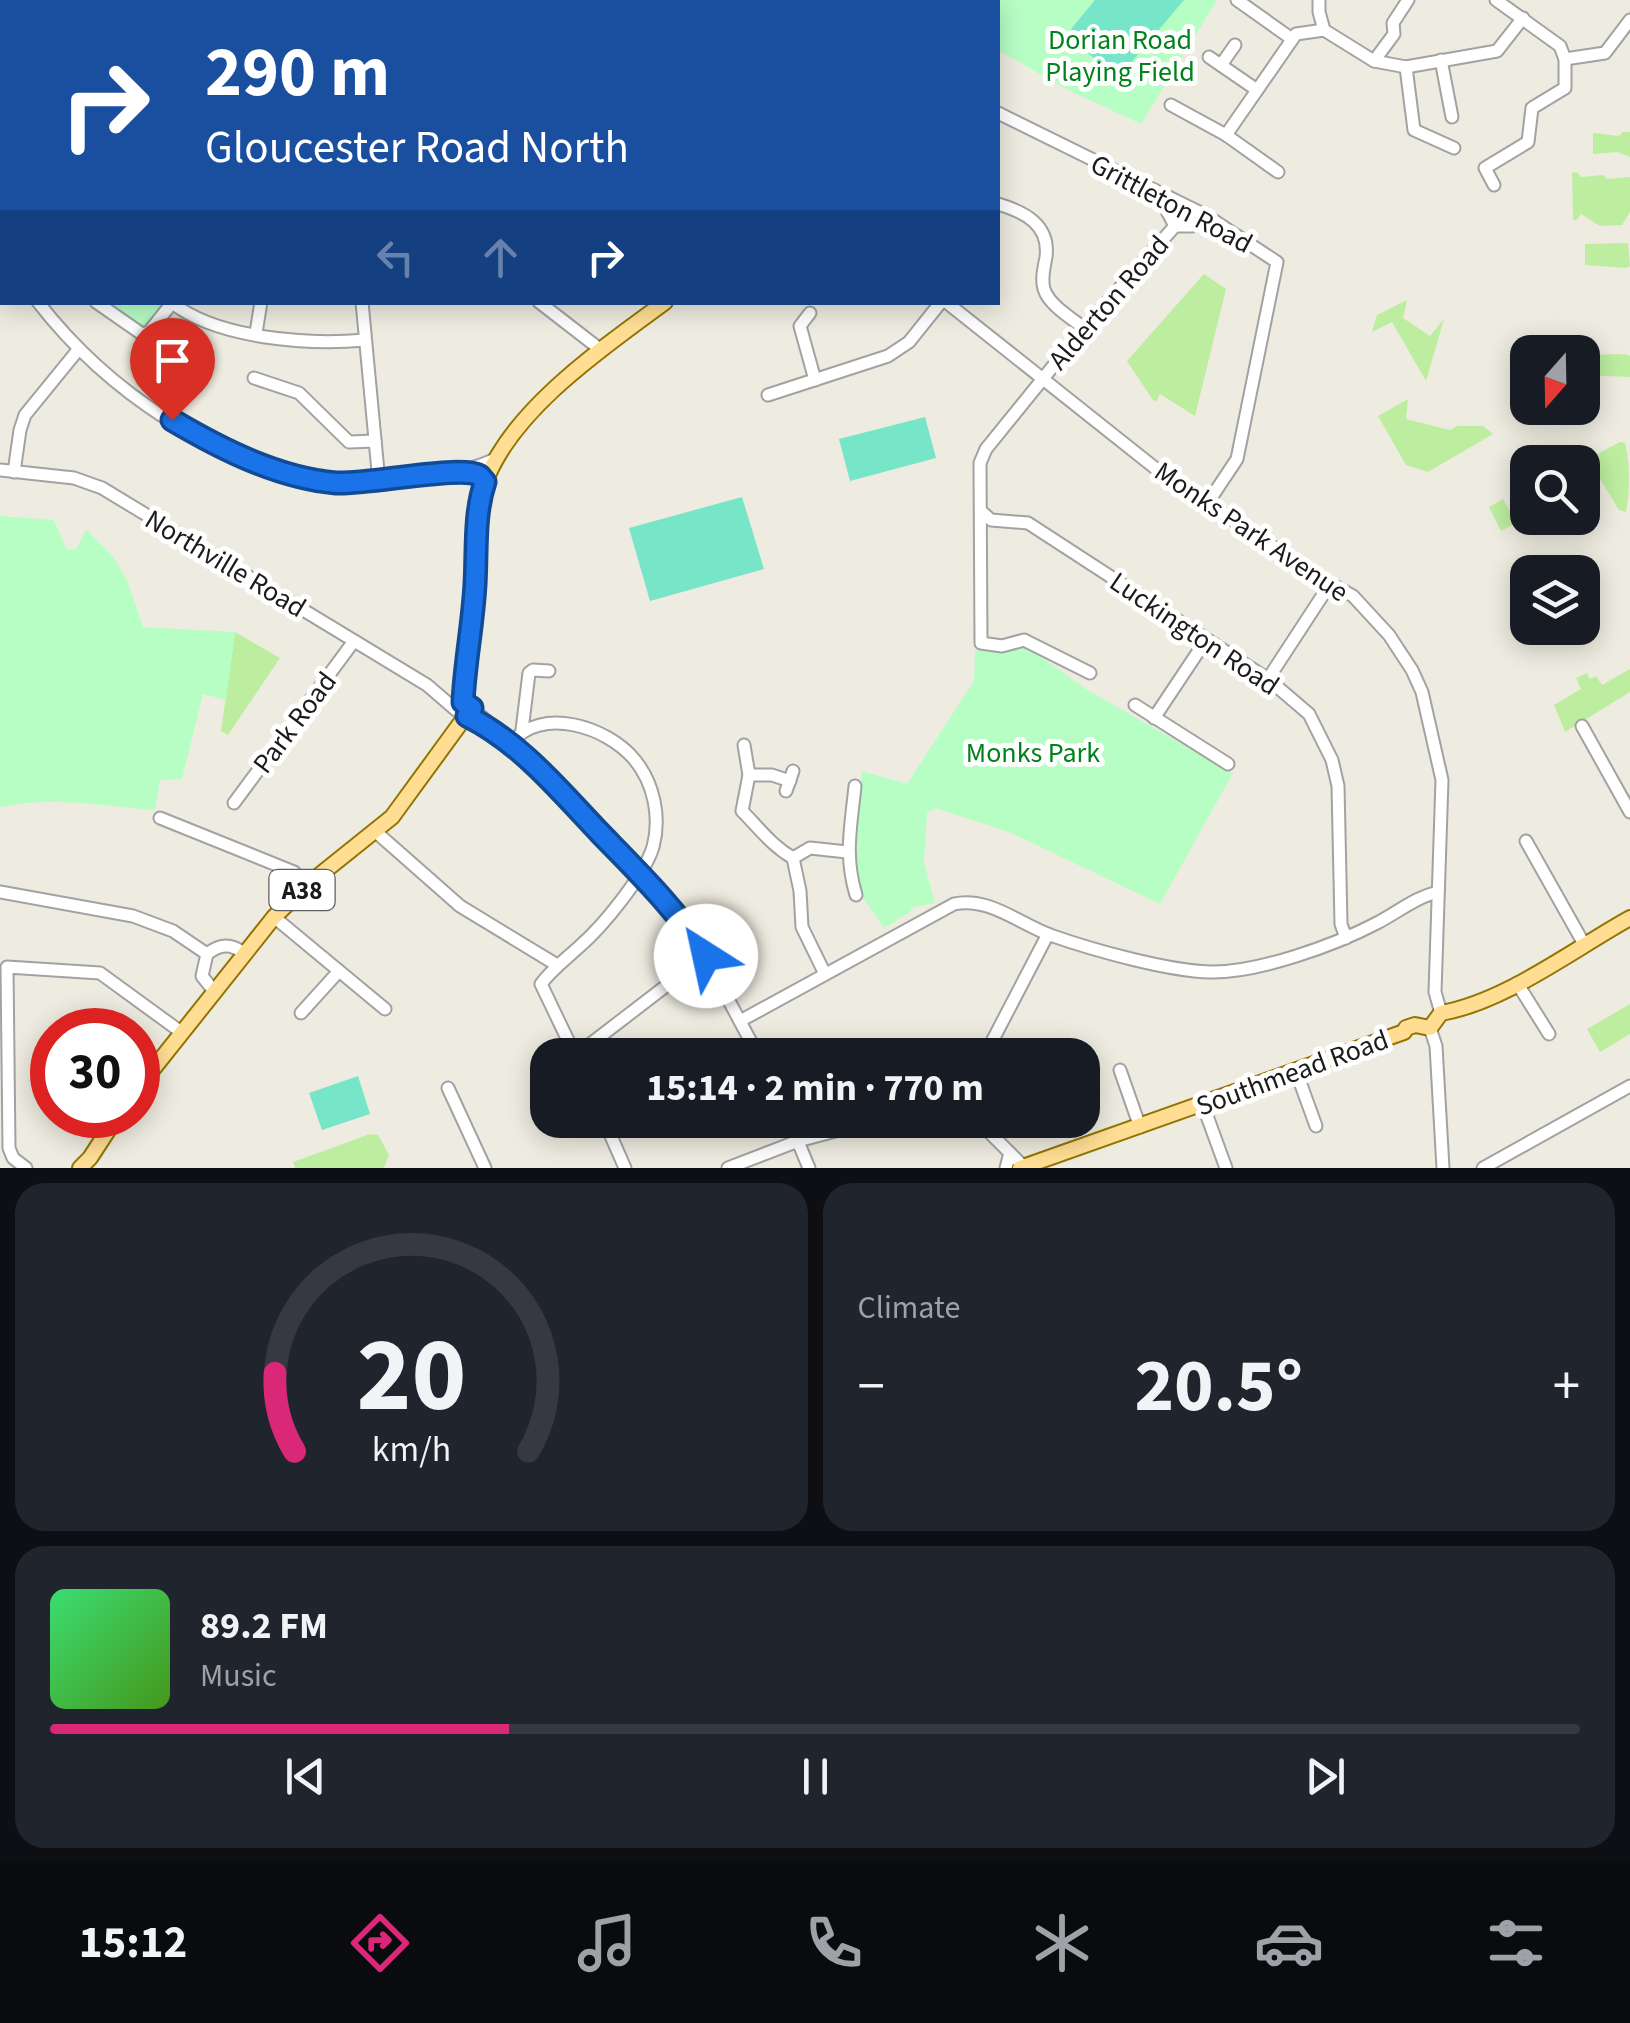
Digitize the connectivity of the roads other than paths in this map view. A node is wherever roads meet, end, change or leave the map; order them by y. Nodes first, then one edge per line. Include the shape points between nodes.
1 (1237, 0) edge
2 (1319, 0) edge
3 (1408, 0) edge
4 (1496, 0) edge
5 (1523, 18) junction
6 (1630, 20) edge
7 (1324, 30) junction
8 (1294, 36) junction
9 (1235, 46) dead end
10 (1209, 57) dead end
11 (1564, 59) junction
12 (1441, 60) junction
13 (1374, 61) junction
14 (1221, 65) junction
15 (1406, 66) junction
16 (1257, 90) junction
17 (1172, 106) dead end
18 (1000, 115) edge
19 (1452, 117) dead end
20 (1226, 135) junction
21 (1454, 148) dead end
22 (1278, 172) dead end
23 (1494, 185) dead end
24 (1170, 198) junction
25 (1000, 205) edge
26 (1208, 216) junction
27 (1174, 226) junction
28 (40, 305) edge
29 (100, 305) edge
30 (169, 305) edge
31 (174, 305) edge
32 (260, 305) edge
33 (362, 305) edge
34 (543, 305) edge
35 (661, 305) edge
36 (941, 305) edge
37 (948, 305) edge
38 (810, 313) dead end
39 (1084, 328) junction
40 (256, 333) junction
41 (365, 340) junction
42 (78, 350) junction
43 (602, 350) junction
44 (254, 378) dead end
45 (1042, 378) junction
46 (815, 380) junction
47 (768, 394) dead end
48 (375, 441) junction
49 (498, 457) junction
50 (0, 470) edge
51 (464, 471) junction
52 (14, 472) junction
53 (379, 482) junction
54 (485, 482) junction
55 (1207, 504) junction
56 (481, 507) junction
57 (981, 511) junction
58 (1330, 584) junction
59 (354, 640) junction
60 (1206, 640) junction
61 (549, 671) dead end
62 (1083, 673) dead end
63 (1268, 679) junction
64 (1135, 705) dead end
65 (464, 709) junction
66 (1154, 718) junction
67 (1582, 726) dead end
68 (522, 730) junction
69 (511, 743) junction
70 (744, 745) dead end
71 (1222, 758) dead end
72 (749, 774) junction
73 (790, 781) dead end
74 (855, 786) dead end
75 (234, 803) dead end
76 (1630, 812) edge
77 (160, 818) dead end
78 (376, 832) junction
79 (847, 852) junction
80 (793, 858) junction
81 (1518, 859) dead end
82 (639, 874) junction
83 (306, 886) junction
84 (0, 892) edge
85 (1438, 892) junction
86 (856, 895) dead end
87 (274, 918) junction
88 (1630, 918) edge
89 (1048, 934) junction
90 (1346, 938) junction
91 (1584, 944) junction
92 (244, 953) junction
93 (206, 954) junction
94 (706, 956) junction
95 (558, 965) junction
96 (339, 972) junction
97 (825, 974) junction
98 (1517, 983) junction
99 (214, 990) junction
100 (376, 1007) dead end
101 (307, 1012) dead end
102 (1441, 1013) junction
103 (740, 1021) junction
104 (175, 1028) junction
105 (1417, 1029) junction
106 (1549, 1034) dead end
107 (566, 1038) edge
108 (597, 1038) edge
109 (749, 1038) edge
110 (993, 1038) edge
111 (160, 1052) edge
112 (1120, 1070) dead end
113 (1296, 1071) junction
114 (1630, 1086) edge
115 (448, 1088) dead end
116 (1203, 1105) junction
117 (1316, 1126) dead end
118 (1140, 1127) junction
119 (104, 1138) edge
120 (612, 1138) edge
121 (797, 1138) edge
122 (809, 1138) edge
123 (994, 1138) edge
124 (798, 1141) junction
125 (1010, 1154) junction
126 (5, 1156) edge
127 (88, 1166) edge
128 (1022, 1167) edge
129 (26, 1168) edge
130 (485, 1168) edge
131 (626, 1168) edge
132 (728, 1168) edge
133 (809, 1168) edge
134 (1006, 1168) edge
135 (1226, 1168) edge
136 (1444, 1168) edge
137 (1483, 1168) edge

1 - 8 street
2 - 7 street
3 - 13 street
4 - 5 street
5 - 11 street via 1556,41
5 - 12 street via 1497,51
6 - 11 street via 1605,53
7 - 8 street
7 - 13 street
8 - 16 street
9 - 14 street
10 - 14 street
11 - 23 street via 1565,88 1532,108 1528,142 1485,168
12 - 15 street
12 - 19 street
13 - 15 street
14 - 16 street
15 - 21 street via 1414,130
16 - 20 street
17 - 20 street
18 - 24 street, Grittleton Road
20 - 22 street
24 - 26 street, Grittleton Road
24 - 27 street, Alderton Road
25 - 39 street via 1040,228 1047,296
26 - 27 street, Alderton Road via 1192,226
26 - 55 street, Grittleton Road via 1278,266 1238,459
27 - 39 street, Alderton Road
28 - 42 street
29 - 30 street via 142,334
31 - 40 street via 198,322
32 - 40 street
33 - 41 street
34 - 43 street
35 - 43 main road
36 - 46 street via 900,350
37 - 45 street, Monks Park Avenue
38 - 46 street via 800,326
39 - 45 street, Alderton Road
40 - 41 street via 322,344
41 - 48 street
42 - 52 street via 25,416
42 - 53 street via 144,403 227,450 288,473
43 - 49 main road via 529,415
44 - 48 street via 299,393 349,442
45 - 55 street, Monks Park Avenue
45 - 57 street, Alderton Road via 986,449 979,468
46 - 47 street
48 - 53 street
49 - 51 street
49 - 54 main road
49 - 56 main road
50 - 52 street, Northville Road
51 - 53 street
51 - 54 street
52 - 59 street, Northville Road via 102,488
54 - 56 main road
55 - 58 street, Monks Park Avenue
56 - 65 main road
57 - 60 street, Luckington Road via 992,520 1028,523
57 - 62 street via 981,643 1040,641
58 - 63 street
58 - 85 street, Monks Park Avenue via 1354,596 1389,635 1422,692 1442,780
59 - 65 street, Northville Road
59 - 75 street, Park Road
60 - 63 street, Luckington Road
60 - 66 street
61 - 68 street via 529,674
63 - 90 street, Luckington Road via 1309,714 1332,760
64 - 66 street
65 - 69 street, Northville Road
65 - 78 main road, A38
66 - 71 street
67 - 76 street
68 - 69 street
68 - 82 street via 550,723 584,729 633,758 650,787 656,818 652,851
69 - 82 street, Northville Road
70 - 72 street
72 - 73 street
72 - 80 street via 744,813 772,846
74 - 79 street
77 - 83 street via 294,872
78 - 83 main road, A38
78 - 95 street via 460,906
79 - 80 street via 810,848
79 - 86 street
80 - 97 street via 802,927
81 - 91 street via 1529,846
82 - 94 street, Northville Road
82 - 95 street
83 - 87 main road, A38
84 - 93 street via 133,916 173,931
85 - 90 street
85 - 102 street, Monks Park Avenue via 1435,992
87 - 92 main road, A38
87 - 96 street
88 - 91 main road
89 - 90 street via 1212,972
89 - 97 street via 970,900
89 - 110 street
91 - 98 main road
92 - 93 street via 221,945
92 - 99 main road, A38
93 - 99 street via 202,976
94 - 103 street, Northville Road
94 - 108 street
95 - 107 street via 540,986
96 - 100 street
96 - 101 street
97 - 103 street
98 - 102 main road
98 - 106 street
99 - 104 main road, A38
102 - 105 main road
103 - 109 street, Northville Road
104 - 111 main road, A38
104 - 126 street via 100,974 7,967
105 - 113 main road, Southmead Road
105 - 136 street via 1436,1046
112 - 118 street
113 - 116 main road, Southmead Road
113 - 117 street
114 - 137 street
115 - 130 street
116 - 118 main road, Southmead Road
116 - 135 street
118 - 128 main road, Southmead Road
119 - 127 main road
120 - 131 street
121 - 124 street
122 - 124 street
123 - 125 street
124 - 132 street
124 - 133 street
125 - 128 street
125 - 134 street
126 - 129 street

